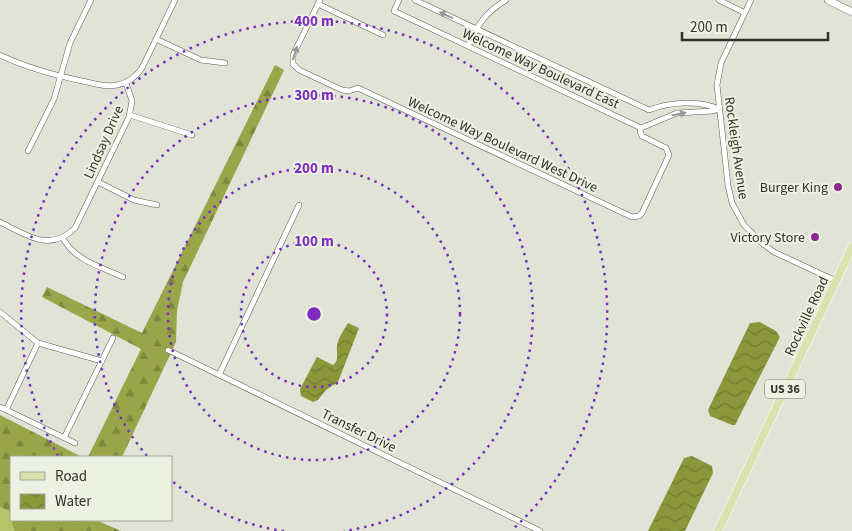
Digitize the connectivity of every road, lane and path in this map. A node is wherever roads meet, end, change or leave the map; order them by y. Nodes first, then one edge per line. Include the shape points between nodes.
1 (91, 0) edge
2 (175, 0) edge
3 (399, 0) edge
4 (415, 0) edge
5 (506, 0) edge
6 (719, 0) edge
7 (751, 0) edge
8 (828, 0) edge
9 (319, 2) edge
10 (746, 12) junction
11 (852, 12) edge
12 (476, 28) junction
13 (383, 35) dead end
14 (156, 39) junction
15 (468, 46) junction
16 (0, 55) edge
17 (225, 64) dead end
18 (61, 76) junction
19 (126, 83) junction
20 (719, 109) junction
21 (130, 115) junction
22 (641, 128) junction
23 (192, 135) dead end
24 (28, 151) dead end
25 (669, 151) joint
26 (98, 182) junction
27 (156, 205) dead end
28 (299, 205) dead end
29 (0, 222) edge
30 (63, 238) junction
31 (851, 249) edge
32 (122, 277) dead end
33 (836, 281) junction
34 (0, 312) edge
35 (113, 338) dead end
36 (38, 343) junction
37 (168, 350) dead end
38 (102, 361) junction
39 (219, 375) junction
40 (0, 407) edge
41 (6, 410) junction
42 (64, 438) junction
43 (75, 443) dead end
44 (540, 531) edge
45 (718, 531) edge

1 - 18 street via 70,43
2 - 14 street
3 - 15 street, Welcome Way Boulevard East via 394,11
12 -> 4 street
5 - 12 street via 490,10
6 - 10 street
7 - 10 street, Rockleigh Avenue
8 - 11 main road
9 - 13 street
25 -> 9 street, Welcome Way Boulevard West Drive via 642,213 632,217 358,88 340,90 299,70 293,64 293,55
10 - 20 street, Rockleigh Avenue via 718,74
12 - 15 street
12 - 20 street via 649,110 680,103
14 - 17 street via 200,60
14 - 19 street via 139,72
15 - 22 street, Welcome Way Boulevard East
16 - 18 street via 32,69
18 - 19 street via 106,86
18 - 24 street via 54,99
19 - 21 street, Lindsay Drive via 132,101
22 -> 20 street via 677,113
20 - 33 street, Rockleigh Avenue via 729,192 744,225 770,249
21 - 23 street
21 - 26 street, Lindsay Drive
22 - 25 street, Welcome Way Boulevard East via 642,136
26 - 27 street via 132,199
26 - 30 street, Lindsay Drive via 76,226
28 - 39 street
29 - 30 street via 40,240
30 - 32 street via 76,255
31 - 33 main road, Rockville Road / US 36
33 - 45 main road, Rockville Road / US 36
34 - 36 street
35 - 38 street
36 - 38 street
36 - 41 street
37 - 39 street, Transfer Drive
38 - 42 street
39 - 44 street, Transfer Drive
40 - 41 street
41 - 42 street
42 - 43 street

